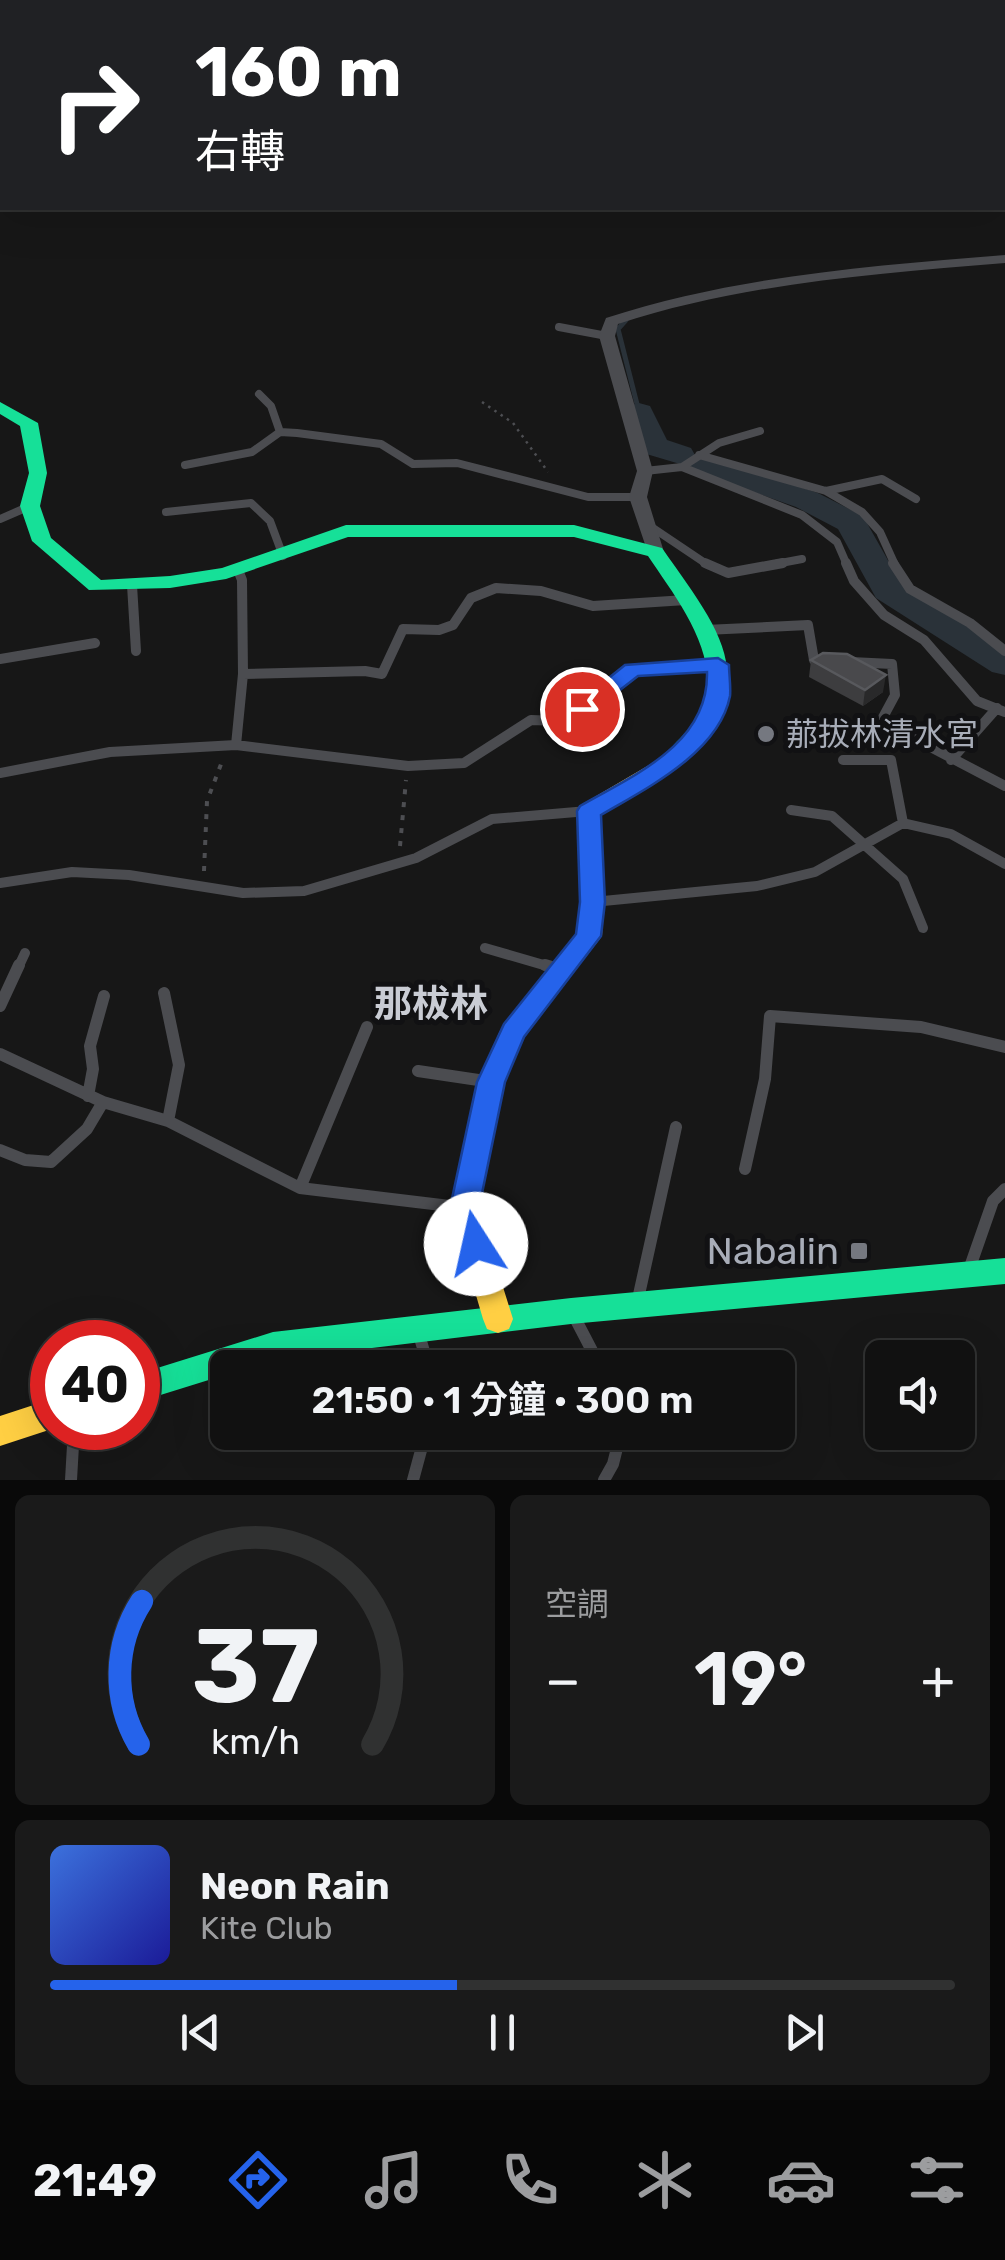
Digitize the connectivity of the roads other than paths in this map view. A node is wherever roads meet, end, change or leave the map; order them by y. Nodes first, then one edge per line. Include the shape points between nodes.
1 (1005, 259) edge
2 (559, 327) dead end
3 (607, 336) junction
4 (258, 394) dead end
5 (0, 407) edge
6 (760, 431) dead end
7 (280, 432) junction
8 (699, 455) junction
9 (185, 465) dead end
10 (682, 467) junction
11 (645, 471) junction
12 (826, 492) junction
13 (638, 497) junction
14 (916, 500) dead end
15 (30, 506) junction
16 (166, 512) dead end
17 (0, 518) edge
18 (645, 522) junction
19 (654, 552) junction
20 (284, 556) junction
21 (802, 559) dead end
22 (238, 570) junction
23 (132, 585) junction
24 (687, 600) junction
25 (704, 630) junction
26 (95, 643) dead end
27 (1005, 650) edge
28 (136, 651) dead end
29 (0, 659) edge
30 (718, 665) junction
31 (243, 674) junction
32 (1001, 710) edge
33 (232, 745) junction
34 (843, 760) dead end
35 (950, 760) junction
36 (0, 773) edge
37 (1005, 786) edge
38 (791, 810) dead end
39 (589, 811) junction
40 (903, 823) junction
41 (861, 843) junction
42 (1005, 864) edge
43 (0, 882) edge
44 (592, 902) junction
45 (923, 928) dead end
46 (485, 948) dead end
47 (25, 953) dead end
48 (564, 971) junction
49 (164, 992) dead end
50 (104, 996) dead end
51 (0, 1006) edge
52 (367, 1028) dead end
53 (1005, 1048) edge
54 (0, 1054) edge
55 (418, 1071) dead end
56 (491, 1082) junction
57 (88, 1096) junction
58 (103, 1102) junction
59 (168, 1122) junction
60 (676, 1126) dead end
61 (0, 1150) edge
62 (745, 1169) dead end
63 (300, 1188) junction
64 (1005, 1189) edge
65 (464, 1208) junction
66 (1005, 1271) edge
67 (967, 1274) junction
68 (636, 1305) junction
69 (571, 1311) junction
70 (498, 1319) junction
71 (418, 1328) junction
72 (424, 1350) edge
73 (592, 1350) edge
74 (160, 1381) edge
75 (30, 1421) edge
76 (0, 1431) edge
77 (72, 1450) edge
78 (421, 1450) edge
79 (616, 1450) edge
80 (70, 1480) edge
81 (413, 1480) edge
82 (604, 1480) edge

1 - 3 street via 763,284 644,310 611,322
2 - 3 lane
3 - 11 street
4 - 7 lane via 271,406
5 - 15 street via 29,422 38,473
6 - 8 lane
7 - 9 lane via 252,452
7 - 13 lane via 381,444 413,464 456,463 588,496
8 - 10 lane
8 - 12 lane
10 - 11 lane
10 - 32 lane via 802,515 837,542 854,581 884,615 924,640 966,692
11 - 13 street
12 - 14 lane via 882,479
12 - 27 lane via 862,512 880,532 910,589
13 - 18 street
15 - 17 lane
15 - 23 street via 42,541 96,586
16 - 20 lane via 250,503 270,522
18 - 19 street
18 - 21 lane via 728,573
19 - 20 street via 574,531 497,528 346,531 319,536
19 - 24 street
20 - 22 street
22 - 23 street
22 - 31 lane
23 - 28 lane
24 - 25 street
24 - 31 lane via 589,606 492,586 458,611 453,625 403,629 382,674
25 - 30 street
25 - 35 lane via 808,625 814,660 892,664 896,695 881,721
26 - 29 lane
30 - 33 lane via 632,670 582,709 559,720 532,720 464,763 408,766
30 - 39 street via 719,696 689,743 666,766
31 - 33 lane
32 - 35 lane
33 - 36 lane via 110,752
34 - 40 lane via 892,760
35 - 37 lane
38 - 41 lane via 832,816
39 - 43 lane via 492,819 416,858 304,891 242,893 72,872
39 - 44 street
40 - 41 lane
40 - 42 lane via 951,834
41 - 44 lane via 815,872 757,886
41 - 45 lane via 903,879
44 - 48 street via 588,936
46 - 48 lane
47 - 51 lane
48 - 56 street via 513,1032
49 - 59 lane via 179,1065
50 - 57 lane via 90,1046
52 - 63 lane
53 - 62 lane via 921,1028 770,1016 765,1079
54 - 57 lane
55 - 56 lane
56 - 65 street
57 - 58 lane
58 - 59 lane
58 - 61 lane via 87,1129 51,1162
59 - 63 lane
60 - 68 lane
63 - 65 lane
64 - 67 lane via 992,1201
65 - 70 street
66 - 67 street
67 - 68 street
68 - 69 street
69 - 70 street
69 - 73 lane
70 - 71 street
71 - 72 lane
71 - 74 street via 273,1346
75 - 76 street
77 - 80 lane
78 - 81 lane
79 - 82 lane

